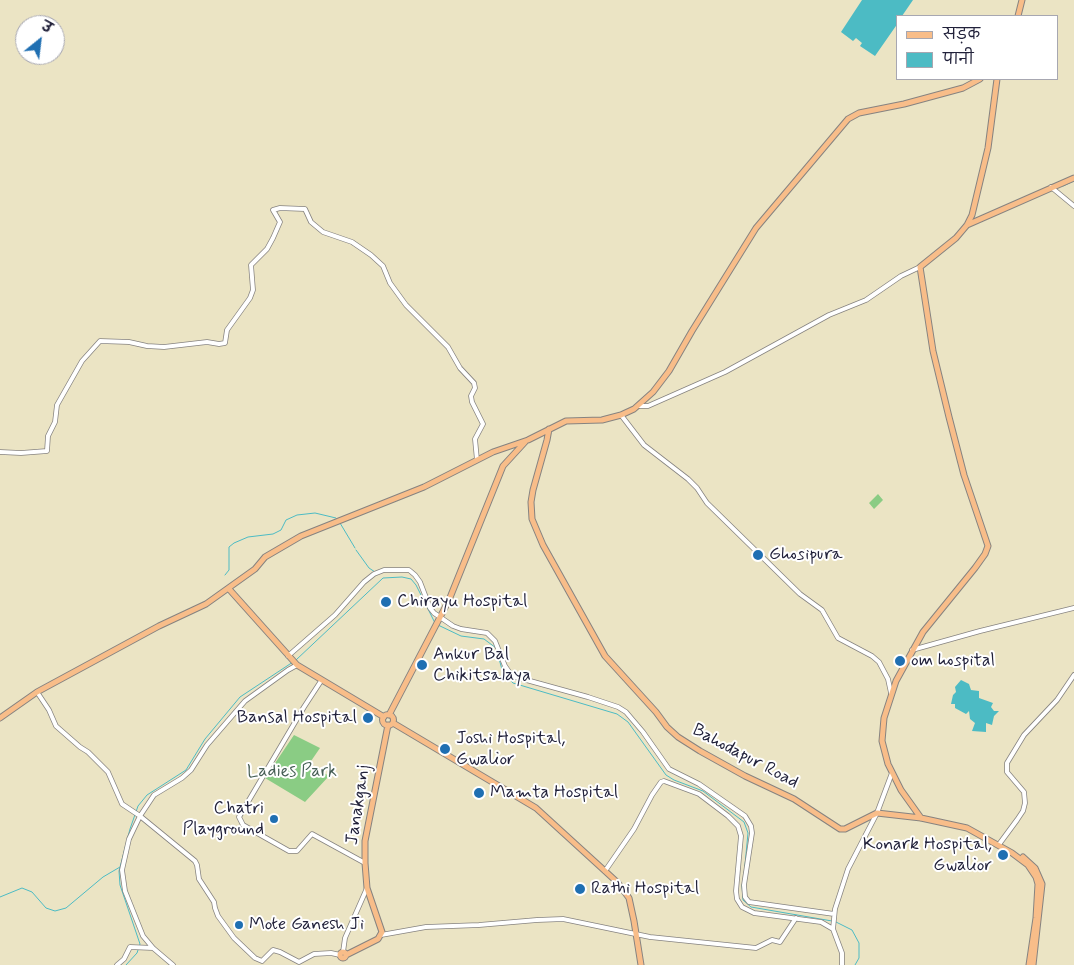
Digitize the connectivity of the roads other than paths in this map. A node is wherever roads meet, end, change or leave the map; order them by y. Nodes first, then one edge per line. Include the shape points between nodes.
1 (1022, 0) edge
2 (1018, 15) edge
3 (978, 80) edge
4 (997, 80) edge
5 (1074, 178) edge
6 (1051, 188) junction
7 (1074, 206) edge
8 (967, 226) junction
9 (920, 267) junction
10 (638, 406) junction
11 (621, 415) junction
12 (549, 429) junction
13 (528, 440) junction
14 (0, 452) edge
15 (477, 460) junction
16 (229, 589) junction
17 (1074, 608) edge
18 (441, 617) junction
19 (912, 650) junction
20 (289, 657) junction
21 (296, 664) junction
22 (1074, 675) edge
23 (321, 681) junction
24 (37, 692) junction
25 (891, 693) junction
26 (386, 716) junction
27 (0, 718) edge
28 (390, 724) junction
29 (892, 773) junction
30 (673, 774) junction
31 (668, 781) junction
32 (877, 813) junction
33 (138, 815) junction
34 (921, 818) junction
35 (934, 820) junction
36 (1000, 843) junction
37 (365, 863) junction
38 (605, 871) junction
39 (367, 888) junction
40 (834, 915) junction
41 (796, 918) junction
42 (833, 927) junction
43 (381, 935) junction
44 (636, 935) junction
45 (153, 948) junction
46 (343, 957) edge
47 (118, 965) edge
48 (173, 965) edge
49 (641, 965) edge
50 (842, 965) edge
51 (1031, 965) edge

1 - 2 main road
3 - 10 main road via 963,88 863,112 848,119 756,228 669,371
4 - 8 main road via 988,151 974,211
5 - 6 main road
6 - 7 street
6 - 8 main road
8 - 9 main road
9 - 10 street via 866,300 829,315 725,372 648,406
9 - 19 main road via 935,358 949,417 988,546 975,568 926,626
10 - 11 main road
11 - 12 main road via 602,420 568,421
11 - 25 street via 640,441 692,483 706,502 800,594 822,610 838,638 879,662
12 - 13 main road
12 - 32 main road, Bahodapur Road via 533,490 532,519 592,634 619,673 678,737 745,776 794,799 838,828 845,829
13 - 15 main road
13 - 18 main road via 502,466
14 - 15 street via 47,451 57,405 82,361 100,341 147,346 225,343 227,330 250,298 253,290 251,265 273,238 280,222 274,210 280,208 305,209 311,222 323,232 352,242 371,255 383,266 406,306 448,347 460,368 474,383 472,402 483,424 475,439
15 - 16 main road via 424,487 301,536 265,558
16 - 20 main road
16 - 24 main road
17 - 19 street
18 - 20 street via 432,611 413,573 404,569 384,570 364,582 335,615
18 - 26 main road
18 - 30 street via 461,629 487,633 497,644 508,673 515,678 588,697 626,712
19 - 25 main road
20 - 21 main road
21 - 23 main road
21 - 33 street via 245,700 207,745 191,770 154,795
22 - 36 street via 1057,700 1024,735 1007,763 1008,772 1024,792 1025,803 1023,811
23 - 26 main road
23 - 37 street via 239,817 243,825 289,851 296,851 312,834
24 - 27 main road
24 - 33 street via 56,726 108,772 119,800
25 - 29 main road via 882,741
26 - 28 main road via 384,723
26 - 28 main road via 393,717
28 - 37 main road, Janakganj via 366,833
28 - 38 main road via 536,808
29 - 32 street
29 - 34 main road
30 - 31 street
30 - 40 street via 705,787 749,820 752,837 744,885 747,899 753,903
31 - 38 street via 661,782
31 - 41 street via 704,797 740,830 736,891 740,904 754,912
32 - 34 main road
32 - 40 street via 848,869
33 - 45 street via 126,850 123,883 143,936
33 - 46 street via 195,861 199,879 214,902 218,916 234,938 257,960 264,960 273,950 298,962 314,954 331,953
34 - 35 main road
35 - 36 main road via 960,822
35 - 51 main road via 967,828 999,845 1031,869 1038,884 1038,896
36 - 51 main road via 1031,862 1042,884
37 - 39 main road, Janakganj
38 - 44 main road via 629,898
39 - 43 main road, Janakganj
39 - 46 street via 345,938
40 - 42 street
41 - 42 street
41 - 44 street via 781,940 772,940 756,948
42 - 50 street via 842,953
43 - 44 street via 426,927 537,920 569,920
43 - 46 main road
44 - 49 main road
45 - 47 street via 129,948
45 - 48 street

